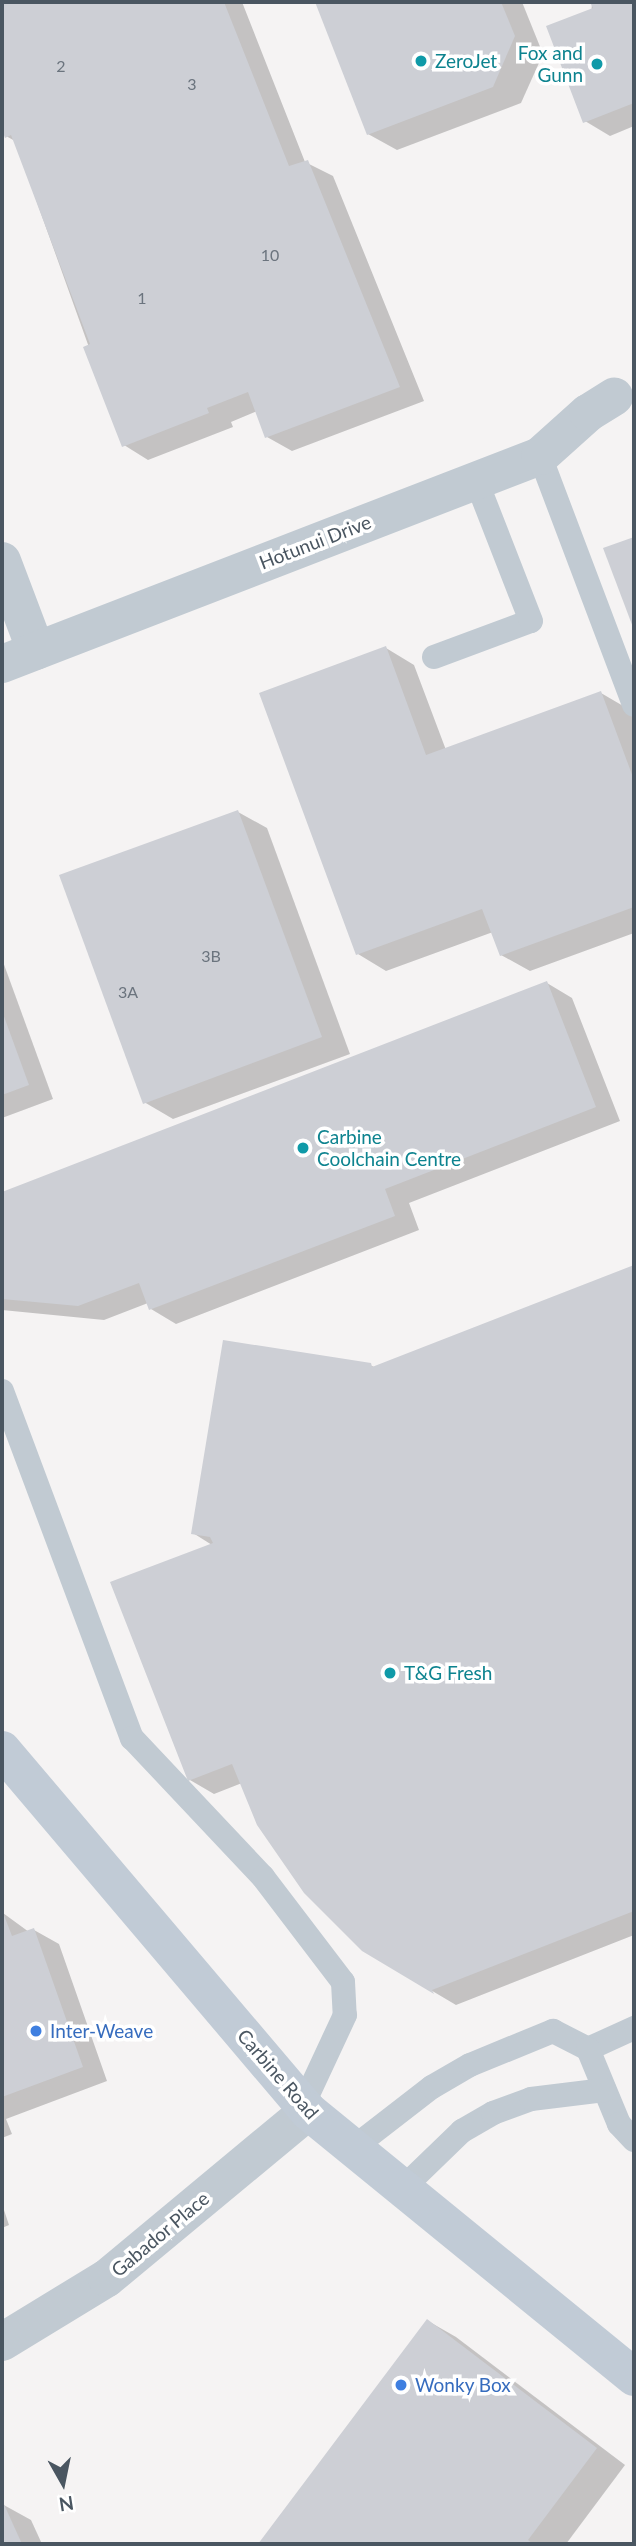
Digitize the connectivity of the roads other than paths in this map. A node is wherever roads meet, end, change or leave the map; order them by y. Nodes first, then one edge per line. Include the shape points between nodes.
1 (614, 397) dead end
2 (540, 456) junction
3 (476, 480) junction
4 (2, 561) edge
5 (19, 657) edge
6 (434, 657) dead end
7 (634, 705) edge
8 (2, 1391) edge
9 (11, 1440) edge
10 (2, 1750) edge
11 (634, 2028) edge
12 (588, 2049) junction
13 (604, 2090) junction
14 (305, 2108) junction
15 (634, 2140) edge
16 (353, 2148) junction
17 (404, 2187) junction
18 (2, 2342) edge
19 (634, 2376) edge

1 - 2 street, Hotunui Drive via 588,413
2 - 3 street, Hotunui Drive
2 - 7 lane
3 - 5 street, Hotunui Drive
3 - 6 lane via 531,621
4 - 5 street
8 - 9 lane
9 - 14 lane via 132,1738 263,1877 343,1982 345,2015
10 - 14 main road, Carbine Road
11 - 12 lane
12 - 13 lane
12 - 16 lane via 553,2031 522,2041 432,2087
13 - 15 lane via 619,2124
13 - 17 lane via 531,2099 493,2113 462,2131
14 - 16 main road, Carbine Road
14 - 18 street, Gabador Place via 107,2278
16 - 17 main road, Carbine Road
17 - 19 main road, Carbine Road

